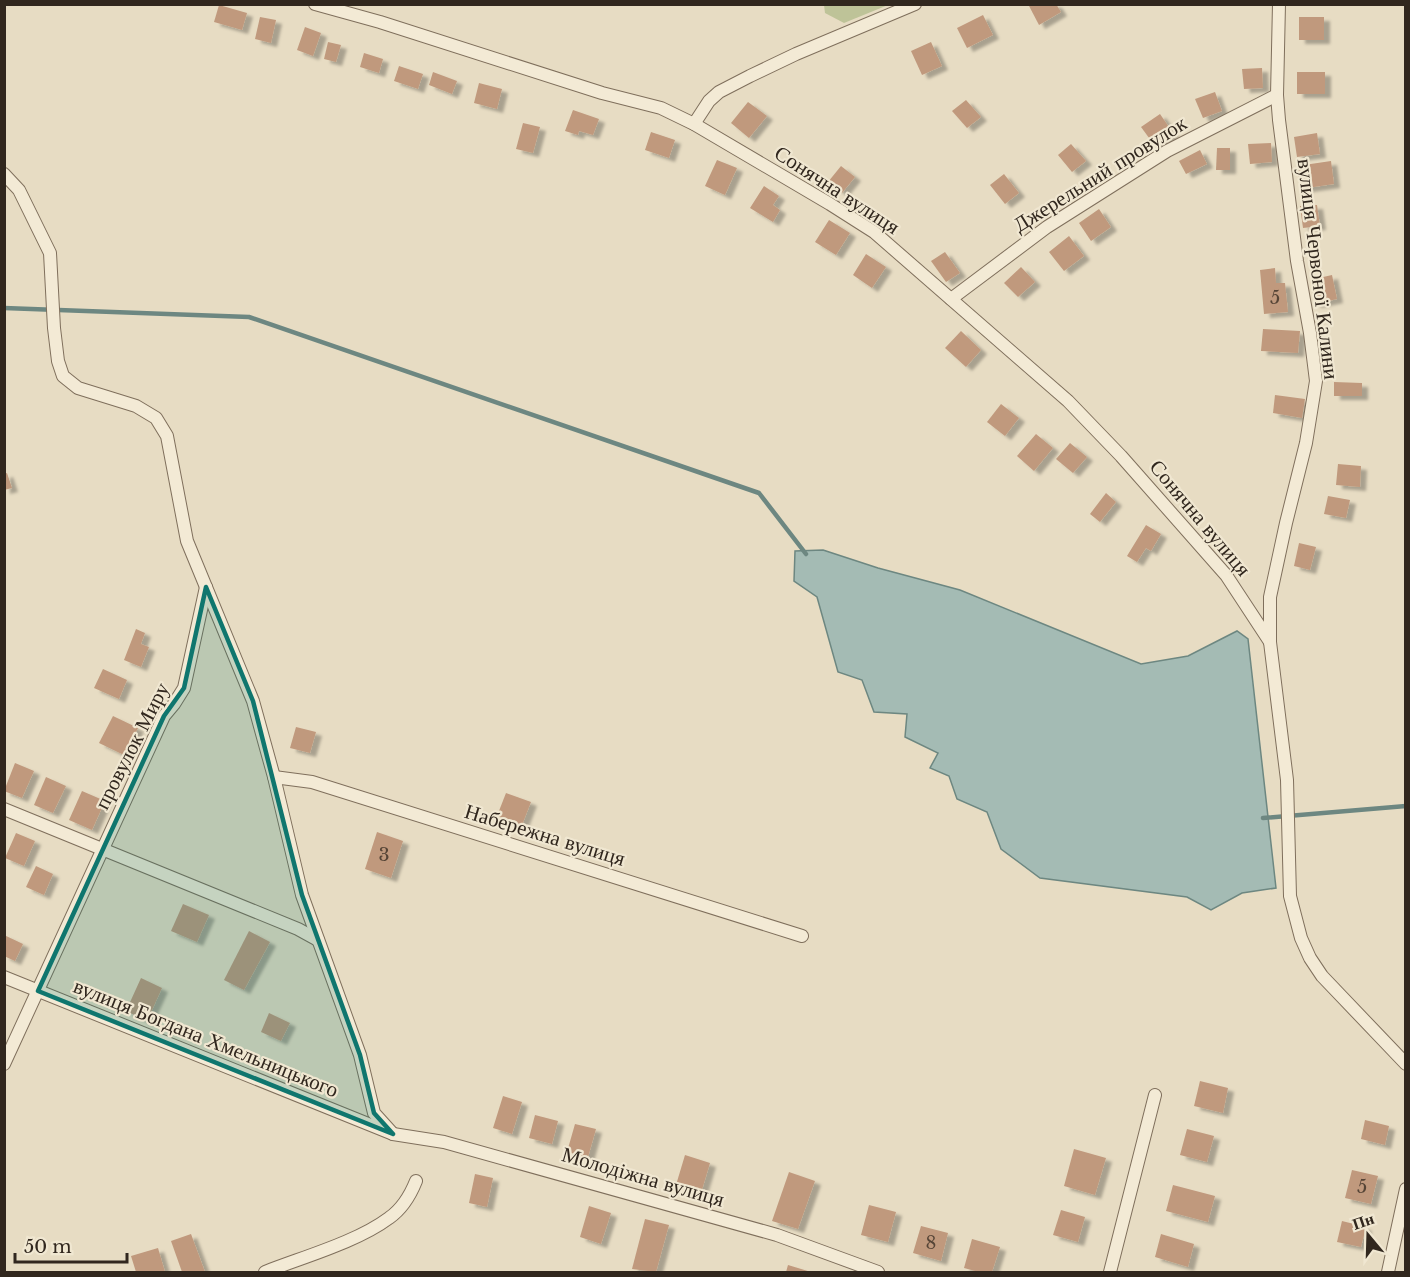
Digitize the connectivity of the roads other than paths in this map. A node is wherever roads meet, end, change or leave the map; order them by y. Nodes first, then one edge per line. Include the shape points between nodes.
1 (315, 4) edge
2 (915, 4) edge
3 (1279, 4) edge
4 (1277, 95) junction
5 (694, 124) junction
6 (4, 174) edge
7 (951, 299) junction
8 (206, 587) junction
9 (1270, 642) junction
10 (274, 777) junction
11 (4, 808) edge
12 (103, 850) junction
13 (802, 936) dead end
14 (318, 940) junction
15 (4, 977) edge
16 (38, 991) junction
17 (4, 1064) edge
18 (1406, 1064) edge
19 (1155, 1095) dead end
20 (393, 1134) junction
21 (416, 1182) dead end
22 (1406, 1189) edge
23 (266, 1272) edge
24 (878, 1272) edge
25 (1110, 1272) edge
26 (1388, 1272) edge

1 - 5 street, Сонячна вулиця via 661,108
2 - 5 street via 796,54 719,92
3 - 4 street, вулиця Червоної Калини
4 - 7 street, Джерельний провулок via 1167,152 1047,227
4 - 9 street, вулиця Червоної Калини via 1316,381 1306,443 1270,597
5 - 7 street, Сонячна вулиця via 874,232
6 - 8 street via 19,190 50,253 58,361 63,376 78,388 136,406 156,418 167,436 188,541
7 - 9 street, Сонячна вулиця via 1068,401 1121,456 1226,575
8 - 10 street via 253,701
8 - 12 street, провулок Миру via 184,688 164,717
9 - 18 street, вулиця Червоної Калини via 1287,780 1294,918 1322,976
10 - 13 street, Набережна вулиця via 312,782
10 - 14 street via 302,895
11 - 12 street
12 - 14 street
12 - 16 street, провулок Миру
14 - 20 street via 360,1055 374,1113
15 - 16 street, вулиця Богдана Хмельницького
16 - 17 street, провулок Миру
16 - 20 street, вулиця Богдана Хмельницького
19 - 25 street
20 - 24 street, Молодіжна вулиця via 444,1142 777,1234
21 - 23 street via 404,1204 370,1230
22 - 26 street

